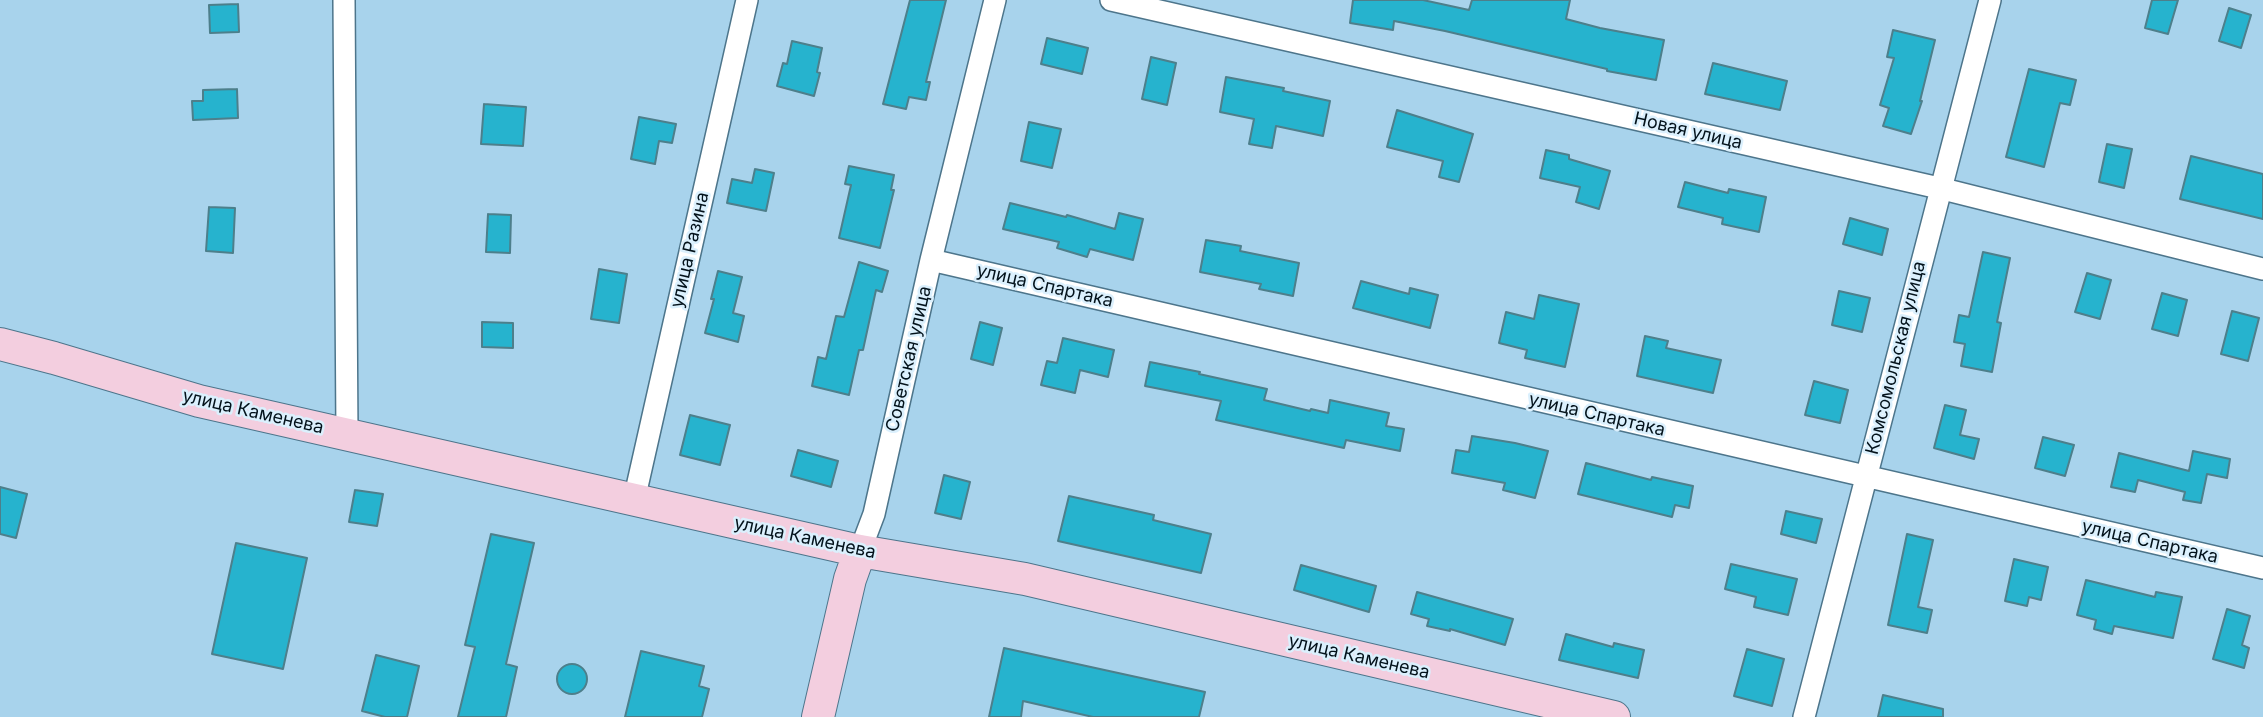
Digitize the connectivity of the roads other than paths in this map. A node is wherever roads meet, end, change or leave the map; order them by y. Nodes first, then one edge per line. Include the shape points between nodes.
1 (344, 0) edge
2 (747, 0) edge
3 (995, 0) edge
4 (1111, 0) edge
5 (1990, 0) edge
6 (1939, 188) junction
7 (931, 260) junction
8 (2263, 269) edge
9 (0, 344) edge
10 (347, 434) junction
11 (1866, 477) junction
12 (634, 500) junction
13 (860, 551) junction
14 (2263, 568) edge
15 (818, 717) edge
16 (1614, 717) edge
17 (1804, 717) edge

1 - 10 street
2 - 12 street, улица Разина
3 - 7 street, Советская улица
4 - 6 street, Новая улица
5 - 6 street, Комсомольская улица
6 - 8 street, Новая улица
6 - 11 street, Комсомольская улица
7 - 11 street, улица Спартака
7 - 13 street, Советская улица via 874,514
9 - 10 main road, улица Каменева via 199,401
10 - 12 main road, улица Каменева
11 - 14 street, улица Спартака
11 - 17 street, Комсомольская улица
12 - 13 main road, улица Каменева
13 - 15 main road, Советская улица
13 - 16 main road, улица Каменева via 1025,579

